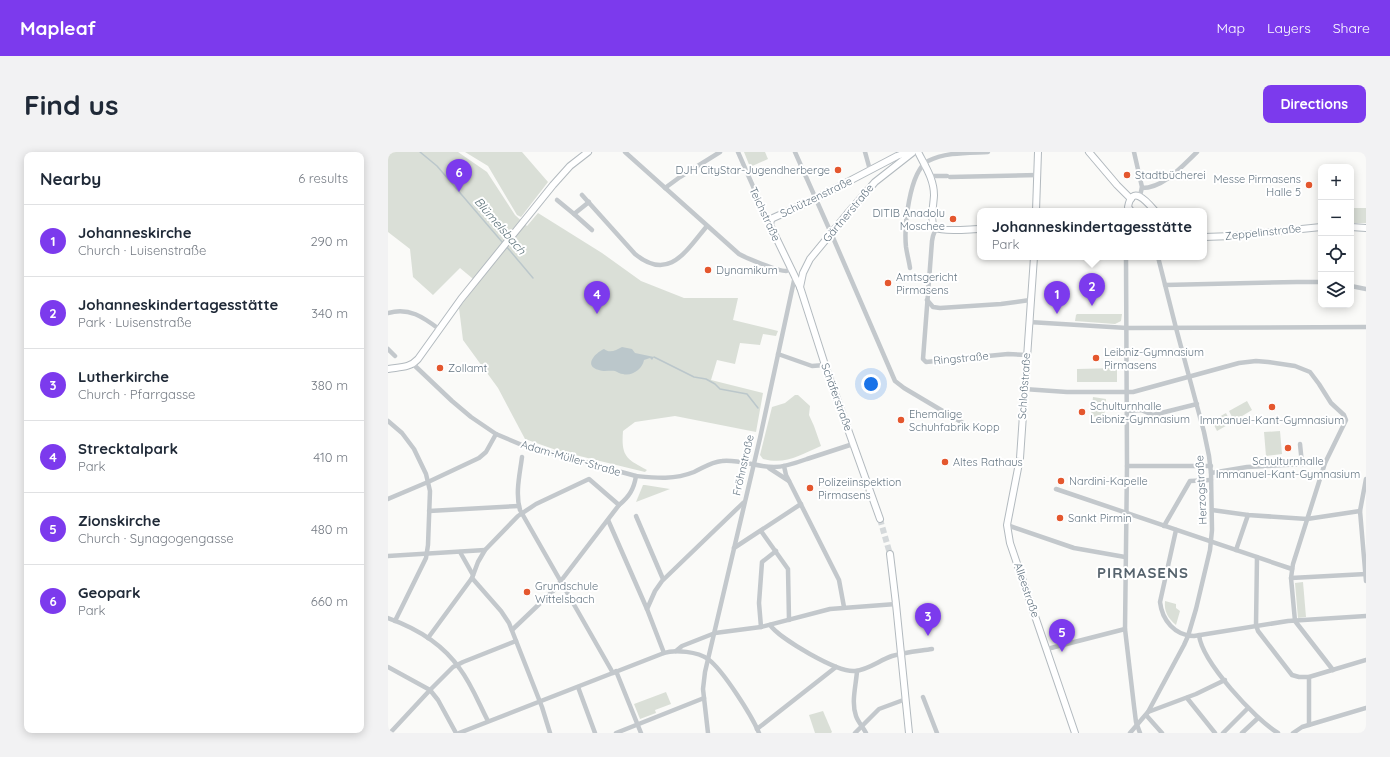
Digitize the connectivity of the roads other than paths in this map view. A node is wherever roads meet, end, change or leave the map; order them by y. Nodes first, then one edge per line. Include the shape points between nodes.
1 (588, 152) edge
2 (625, 152) edge
3 (720, 152) edge
4 (738, 152) edge
5 (795, 152) edge
6 (865, 152) edge
7 (909, 152) edge
8 (913, 152) edge
9 (918, 152) edge
10 (988, 152) edge
11 (1038, 152) edge
12 (1089, 152) edge
13 (1134, 152) edge
14 (1197, 152) edge
15 (923, 164) junction
16 (870, 170) junction
17 (1038, 175) junction
18 (930, 176) junction
19 (665, 188) junction
20 (1142, 188) junction
21 (582, 195) dead end
22 (1140, 196) junction
23 (815, 199) junction
24 (1131, 199) junction
25 (557, 200) dead end
26 (589, 202) junction
27 (1036, 208) edge
28 (1128, 208) edge
29 (1152, 208) edge
30 (574, 214) junction
31 (770, 225) junction
32 (707, 226) junction
33 (1318, 227) edge
34 (1354, 227) edge
35 (936, 228) junction
36 (1366, 228) edge
37 (977, 229) edge
38 (592, 230) dead end
39 (831, 232) junction
40 (1207, 237) edge
41 (1034, 260) edge
42 (1126, 260) edge
43 (1159, 260) edge
44 (791, 266) junction
45 (805, 267) junction
46 (910, 268) dead end
47 (794, 276) junction
48 (1318, 282) edge
49 (1165, 285) junction
50 (800, 287) junction
51 (1354, 287) edge
52 (1366, 289) edge
53 (928, 300) junction
54 (1030, 300) junction
55 (388, 313) edge
56 (1029, 322) junction
57 (1366, 327) edge
58 (1127, 328) junction
59 (1176, 328) junction
60 (439, 329) junction
61 (388, 349) edge
62 (778, 354) junction
63 (1027, 355) junction
64 (395, 356) dead end
65 (413, 364) junction
66 (825, 365) junction
67 (388, 369) edge
68 (1189, 376) junction
69 (1024, 389) junction
70 (1127, 392) junction
71 (1197, 404) junction
72 (1127, 411) junction
73 (388, 421) edge
74 (968, 426) dead end
75 (496, 434) junction
76 (854, 444) junction
77 (1300, 444) dead end
78 (522, 456) dead end
79 (1325, 463) junction
80 (1302, 464) junction
81 (753, 465) junction
82 (784, 466) junction
83 (1127, 466) junction
84 (1211, 466) junction
85 (767, 467) junction
86 (1211, 473) junction
87 (636, 476) junction
88 (1366, 479) edge
89 (1211, 480) junction
90 (428, 482) junction
91 (790, 482) junction
92 (1056, 489) dead end
93 (388, 498) edge
94 (744, 502) junction
95 (801, 504) junction
96 (619, 505) junction
97 (519, 506) junction
98 (1212, 510) junction
99 (429, 511) junction
100 (1360, 511) junction
101 (521, 513) junction
102 (1008, 514) joint
103 (1127, 514) junction
104 (1248, 515) junction
105 (636, 516) dead end
106 (880, 519) tunnel mouth
107 (1307, 519) junction
108 (608, 520) junction
109 (1007, 525) junction
110 (1164, 526) junction
111 (1176, 530) junction
112 (761, 531) junction
113 (1212, 542) junction
114 (734, 548) junction
115 (485, 550) junction
116 (1236, 550) junction
117 (776, 551) junction
118 (460, 552) junction
119 (427, 553) junction
120 (890, 554) tunnel mouth
121 (388, 556) edge
122 (1125, 557) junction
123 (1257, 557) junction
124 (1292, 569) junction
125 (1366, 574) edge
126 (472, 577) junction
127 (1291, 578) junction
128 (663, 579) junction
129 (1366, 581) edge
130 (560, 583) junction
131 (896, 604) junction
132 (844, 608) junction
133 (647, 609) junction
134 (1366, 616) edge
135 (388, 618) edge
136 (789, 620) junction
137 (395, 621) junction
138 (1295, 621) junction
139 (770, 625) junction
140 (1256, 625) junction
141 (761, 627) junction
142 (1125, 629) junction
143 (512, 630) junction
144 (715, 633) junction
145 (1188, 636) junction
146 (1199, 636) junction
147 (428, 638) junction
148 (516, 641) junction
149 (932, 649) dead end
150 (1048, 649) junction
151 (676, 650) junction
152 (664, 653) junction
153 (901, 654) junction
154 (708, 659) junction
155 (1366, 660) edge
156 (457, 665) junction
157 (836, 666) junction
158 (388, 667) edge
159 (1334, 670) junction
160 (857, 671) junction
161 (615, 672) junction
162 (1309, 677) junction
163 (1224, 680) junction
164 (578, 687) junction
165 (430, 690) junction
166 (923, 697) dead end
167 (704, 698) junction
168 (1187, 698) junction
169 (906, 700) junction
170 (540, 701) junction
171 (1248, 708) junction
172 (1366, 708) edge
173 (1147, 714) junction
174 (1258, 718) junction
175 (488, 721) junction
176 (638, 724) junction
177 (1310, 725) junction
178 (862, 726) junction
179 (1137, 726) junction
180 (758, 731) edge
181 (390, 733) edge
182 (457, 733) edge
183 (550, 733) edge
184 (595, 733) edge
185 (616, 733) edge
186 (641, 733) edge
187 (708, 733) edge
188 (855, 733) edge
189 (866, 733) edge
190 (909, 733) edge
191 (937, 733) edge
192 (1075, 733) edge
193 (1130, 733) edge
194 (1140, 733) edge
195 (1162, 733) edge
196 (1215, 733) edge
197 (1223, 733) edge
198 (1242, 733) edge
199 (1278, 733) edge
200 (1293, 733) edge

1 - 60 main road via 553,184
2 - 19 street
3 - 19 street
4 - 31 street, Teichstraße
5 - 23 street
6 - 16 street
7 - 16 main road, Schützenstraße
8 - 39 main road, Gärtnerstraße via 875,182
9 - 15 main road, Ringstraße
10 - 15 street via 954,152
11 - 17 main road
12 - 24 main road
13 - 20 street
14 - 20 street via 1171,176
15 - 18 main road, Ringstraße
15 - 46 street via 913,182 910,197 906,247
16 - 23 main road, Schützenstraße
17 - 18 street
17 - 27 main road
18 - 35 main road, Ringstraße via 934,189 933,224
19 - 32 street
20 - 22 street
21 - 26 street
22 - 24 main road
22 - 29 main road
23 - 31 main road, Schützenstraße via 773,218
23 - 39 street
24 - 28 main road
25 - 30 street
26 - 30 street
26 - 32 street via 634,254 654,264 664,265 681,258
30 - 38 street
31 - 44 main road, Teichstraße
32 - 44 street via 743,256 786,271
33 - 40 main road, Zeppelinstraße
34 - 36 main road
35 - 37 main road
35 - 53 street, Ringstraße via 932,236
39 - 45 main road, Gärtnerstraße
39 - 74 street via 895,381
41 - 54 main road, Schloßstraße
42 - 58 street
43 - 49 street, Herzogstraße
44 - 45 main road via 797,269
44 - 47 main road, Teichstraße
45 - 50 main road, Gärtnerstraße
47 - 50 main road, Schäferstraße
47 - 62 street, Fröhnstraße
48 - 49 street
49 - 59 street, Herzogstraße
50 - 66 main road, Schäferstraße
51 - 52 street
53 - 54 street via 933,308
53 - 63 street, Ringstraße via 922,359 924,361 1008,354
54 - 56 main road, Schloßstraße
55 - 60 street via 401,311 416,314
56 - 58 street
56 - 63 main road, Schloßstraße
57 - 59 street
58 - 59 street
58 - 70 street
59 - 68 street, Herzogstraße
60 - 65 main road
61 - 64 street
62 - 66 street via 812,366
62 - 81 street, Fröhnstraße
63 - 69 main road, Schloßstraße
65 - 67 main road
65 - 75 street, Adam-Müller-Straße via 452,401
66 - 76 main road, Schäferstraße
68 - 70 street
68 - 71 street, Herzogstraße
68 - 79 street via 1252,361 1295,366 1312,374 1346,420
69 - 70 street
69 - 102 main road, Schloßstraße via 1020,458
70 - 72 street
71 - 72 street via 1153,416 1141,410
71 - 84 street, Herzogstraße
72 - 83 street
73 - 90 street via 402,433 414,449
75 - 87 street, Adam-Müller-Straße via 522,445
75 - 90 street via 482,456
76 - 82 street
76 - 106 main road, Schäferstraße
77 - 80 street
78 - 97 street
79 - 80 street
79 - 107 street
80 - 86 street via 1247,467
81 - 85 street, Adam-Müller-Straße
81 - 87 street, Adam-Müller-Straße via 722,461 676,477
81 - 94 street, Fröhnstraße
82 - 85 street
82 - 91 street
83 - 84 street
83 - 103 street
84 - 86 street, Herzogstraße
85 - 91 street
86 - 89 street, Herzogstraße
87 - 96 street via 631,492
88 - 100 street
89 - 98 street, Herzogstraße
89 - 110 street via 1190,481
90 - 93 street
90 - 99 street
91 - 95 street
92 - 103 street
94 - 114 street, Fröhnstraße
94 - 128 street
95 - 112 street
95 - 132 street via 839,580
96 - 101 street via 589,479
96 - 108 street
97 - 99 street
97 - 101 street
98 - 104 street
98 - 113 street, Herzogstraße
99 - 119 street
100 - 107 street
100 - 125 street
101 - 115 street
101 - 130 street
102 - 109 main road, Alleestraße
103 - 110 street
103 - 122 street
104 - 107 street
104 - 116 street
105 - 128 street
107 - 124 street
108 - 130 street
108 - 133 street
109 - 122 street via 1074,548
109 - 150 main road, Alleestraße via 1010,543
110 - 111 street
111 - 113 street
111 - 145 street via 1161,594 1161,608 1170,626
112 - 114 street
112 - 117 street
113 - 116 street
113 - 145 street, Herzogstraße
114 - 144 street, Fröhnstraße
115 - 118 street
115 - 126 street
116 - 123 street
117 - 136 street via 789,572
117 - 141 street via 762,562 759,603
118 - 119 street
118 - 126 street
119 - 121 street
119 - 137 street
120 - 131 main road
122 - 142 street
123 - 124 street
123 - 140 street
124 - 127 street
125 - 127 street
125 - 129 street
126 - 143 street via 501,611
126 - 147 street
127 - 138 street
128 - 133 street
130 - 143 street
130 - 161 street
131 - 132 street
131 - 153 main road
132 - 136 street via 830,609
133 - 152 street
134 - 138 street
135 - 137 street
136 - 139 street
137 - 147 street via 413,628
138 - 140 street
138 - 159 street
139 - 141 street
139 - 157 street via 776,632 805,651
140 - 146 street
140 - 162 street via 1290,672 1299,677
141 - 144 street
142 - 150 street
142 - 179 street
143 - 148 street
144 - 151 street
144 - 154 street, Fröhnstraße
145 - 146 street
145 - 173 street, Herzogstraße
146 - 163 street via 1204,652
147 - 156 street via 445,651
148 - 156 street
148 - 170 street
149 - 153 street
150 - 192 main road, Alleestraße
151 - 152 street
151 - 154 street
152 - 161 street
153 - 160 street
153 - 169 main road
154 - 167 street, Fröhnstraße
154 - 180 street via 730,686
155 - 159 street
156 - 165 street
156 - 175 street
157 - 160 street
157 - 180 street
158 - 165 street
159 - 162 street
160 - 178 street via 853,702 856,717
161 - 164 street
161 - 176 street
162 - 177 street
163 - 168 street
163 - 171 street
164 - 170 street
164 - 184 street
165 - 181 street
165 - 182 street
166 - 191 street
167 - 176 street
167 - 187 street, Fröhnstraße
168 - 173 street
168 - 196 street
169 - 178 street via 879,709
169 - 190 main road
170 - 175 street
170 - 183 street
171 - 174 street
171 - 197 street
172 - 177 street
173 - 179 street, Herzogstraße
173 - 195 street
174 - 198 street
174 - 199 street
175 - 182 street
176 - 185 street
176 - 186 street
177 - 200 street
178 - 188 street
178 - 189 street
179 - 193 street, Herzogstraße
179 - 194 street

